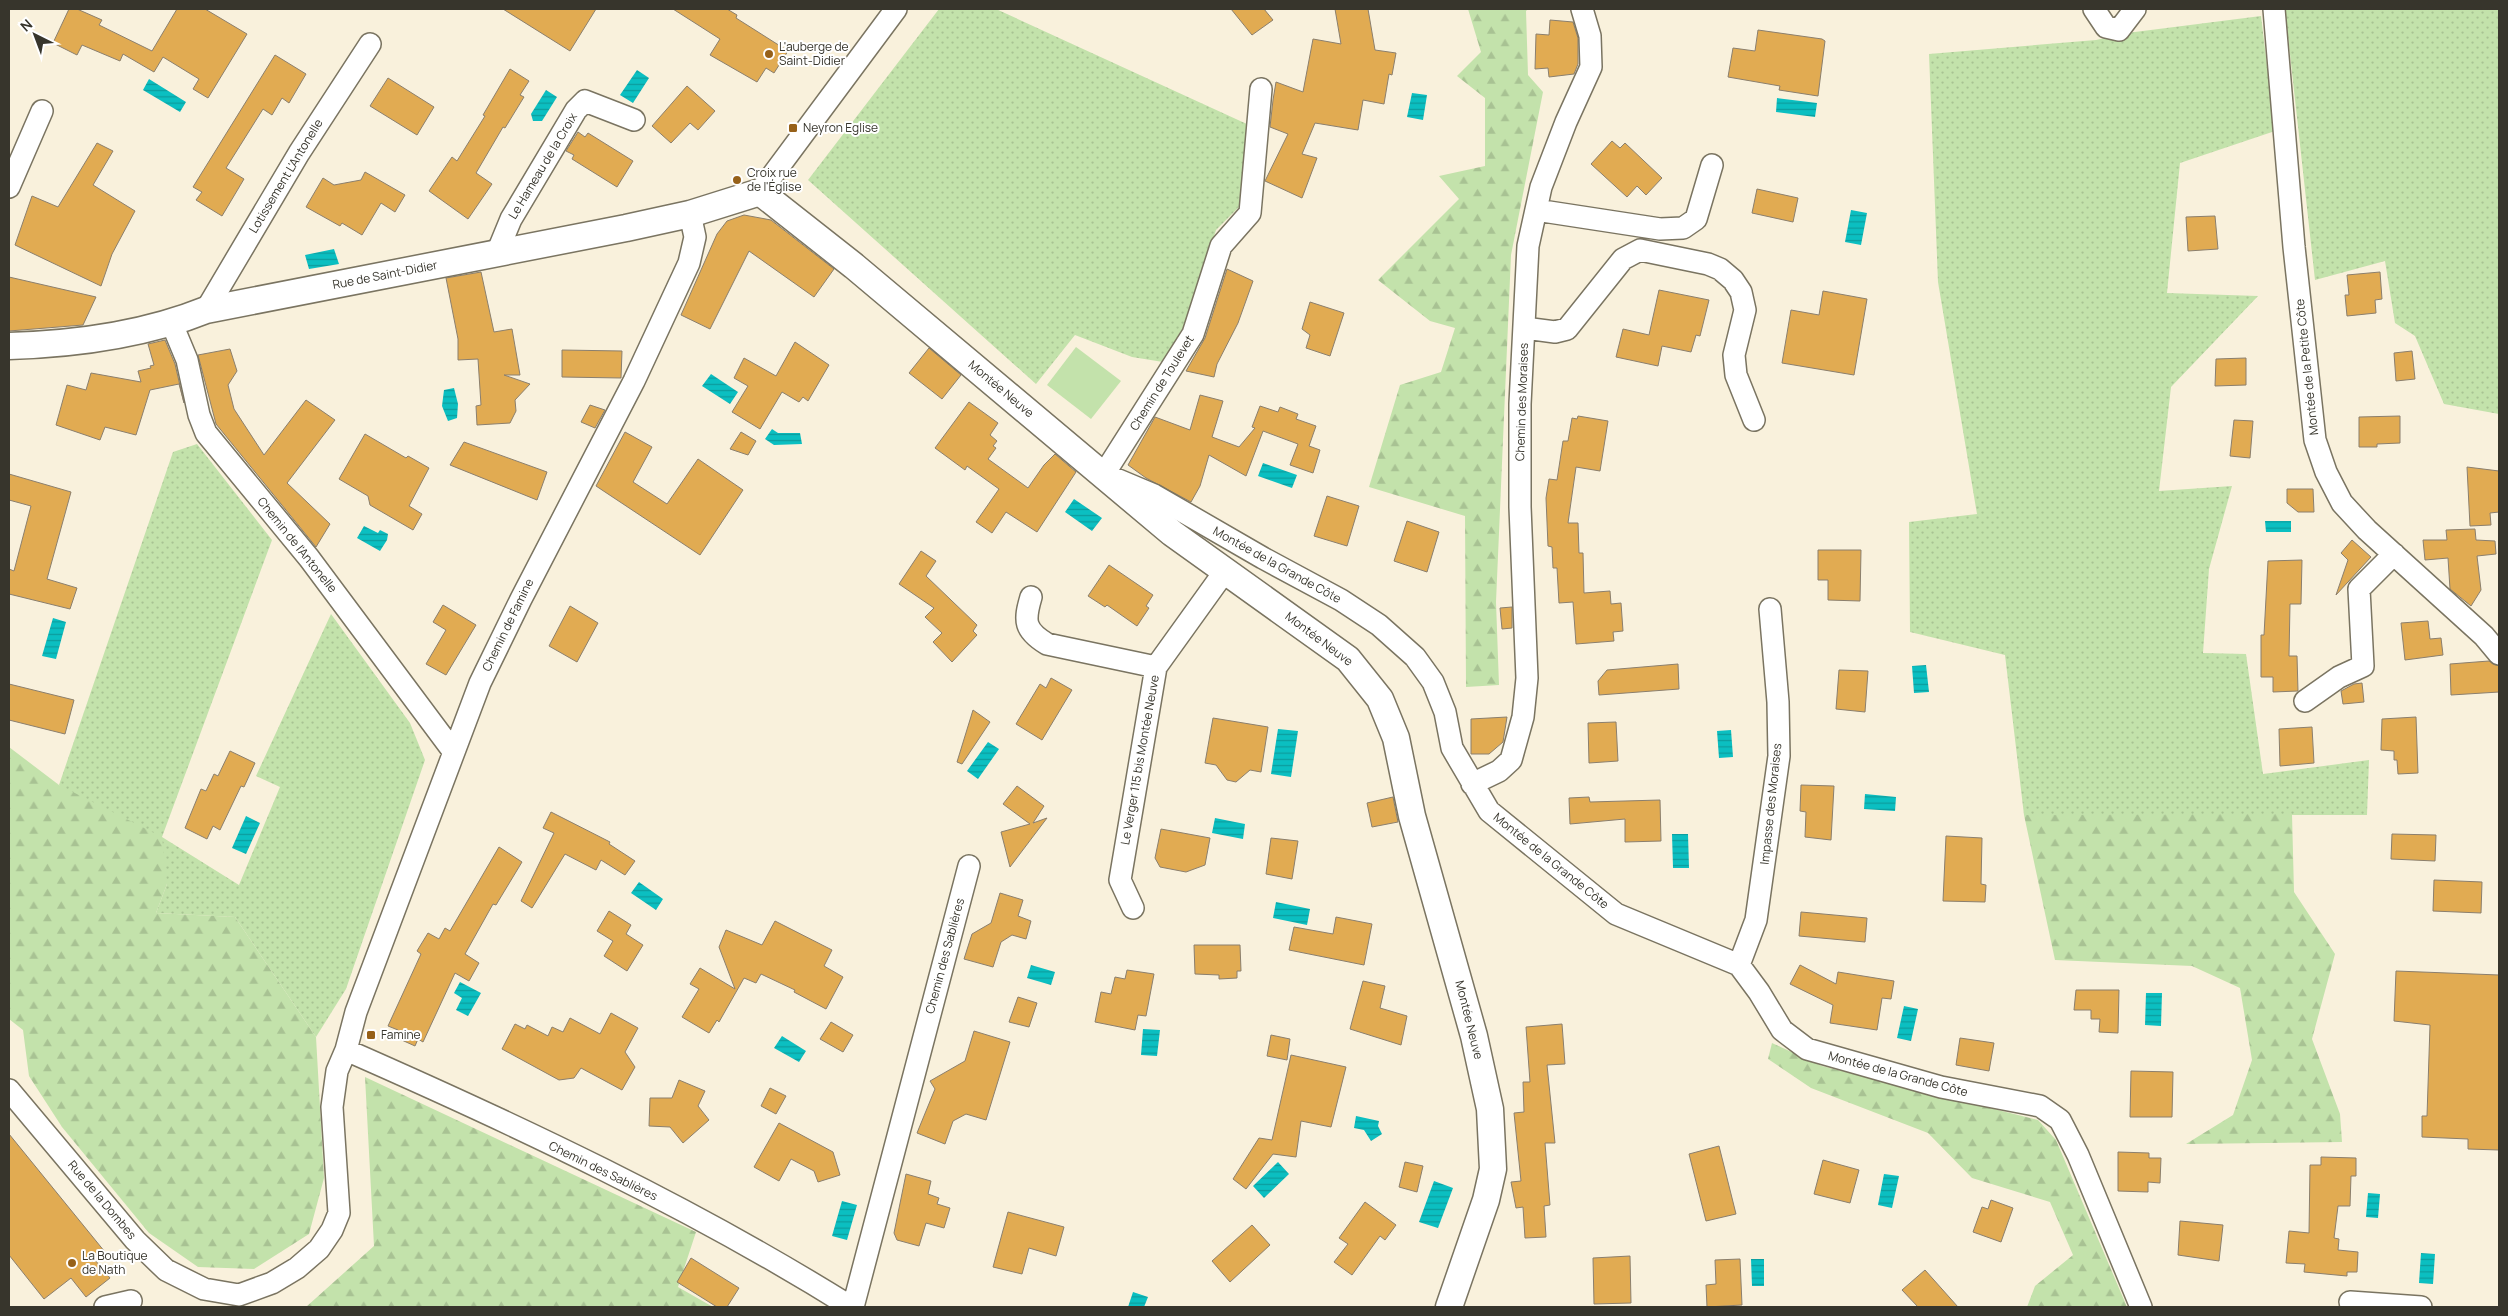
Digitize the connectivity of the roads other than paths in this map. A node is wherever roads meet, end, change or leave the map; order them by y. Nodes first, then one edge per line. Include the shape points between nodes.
1 (896, 9) edge
2 (1582, 9) edge
3 (2094, 9) edge
4 (2135, 9) edge
5 (2274, 9) edge
6 (370, 44) dead end
7 (1262, 89) dead end
8 (42, 111) dead end
9 (634, 120) dead end
10 (1712, 165) dead end
11 (9, 187) edge
12 (760, 192) junction
13 (1536, 210) junction
14 (690, 214) junction
15 (497, 253) junction
16 (206, 310) junction
17 (172, 324) junction
18 (1524, 328) junction
19 (9, 346) edge
20 (1754, 420) dead end
21 (1104, 474) junction
22 (2394, 554) junction
23 (1225, 571) junction
24 (1031, 597) dead end
25 (1770, 609) dead end
26 (2499, 654) edge
27 (1156, 667) junction
28 (2305, 701) dead end
29 (453, 751) junction
30 (1476, 790) junction
31 (969, 866) dead end
32 (1133, 908) dead end
33 (1739, 965) junction
34 (346, 1050) junction
35 (9, 1090) edge
36 (131, 1302) dead end
37 (2350, 1302) dead end
38 (105, 1307) edge
39 (852, 1307) edge
40 (1449, 1307) edge
41 (2141, 1307) edge
42 (2421, 1307) edge

1 - 12 street
2 - 13 street, Chemin des Moraises via 1590,36 1591,68 1562,132 1541,187
3 - 4 street via 2106,27 2119,30
5 - 22 street, Montée de la Petite Côte via 2294,247 2315,440 2342,503
6 - 16 street, Lotissement L'Antonelle via 299,153
7 - 21 street, Chemin de Toulevet via 1250,213 1221,246 1193,334
8 - 11 street
9 - 15 street, Le Hameau de la Croix via 585,101 576,110 511,219
10 - 13 street via 1696,219 1683,228 1660,229
12 - 14 street, Rue de Saint-Didier
12 - 21 street, Montée Neuve
13 - 18 street, Chemin des Moraises via 1528,246
14 - 15 street, Rue de Saint-Didier
14 - 29 street, Chemin de Famine via 694,237 689,263 630,390 555,531 480,683
15 - 16 street, Rue de Saint-Didier
16 - 17 street, Rue de Saint-Didier
17 - 19 street, Rue de Saint-Didier via 103,338
17 - 29 street, Chemin de l'Antonelle via 186,360 206,433 309,558
18 - 20 street via 1555,332 1567,330 1623,259 1640,250 1708,264 1733,280 1740,292 1745,310 1734,355 1736,375
18 - 30 street, Chemin des Moraises via 1520,507 1528,678 1511,760
21 - 23 street, Montée Neuve via 1172,533
21 - 30 street, Montée de la Grande Côte via 1154,495 1341,600 1379,625 1415,657 1434,682 1452,748
22 - 26 street, Montée de la Petite Côte via 2484,636
22 - 28 street via 2359,589 2363,666 2339,677
23 - 27 street, Le Verger 115 bis Montée Neuve
23 - 40 street, Montée Neuve via 1348,659 1380,699 1396,738 1412,816 1474,1036 1490,1109 1493,1169 1486,1200
24 - 27 street via 1025,616 1032,636 1047,644
25 - 33 street, Impasse des Moraises via 1779,756 1756,920
27 - 32 street, Le Verger 115 bis Montée Neuve via 1120,880
29 - 34 street, Chemin de Famine via 356,1012
30 - 33 street, Montée de la Grande Côte via 1489,811 1616,914
31 - 39 street, Chemin des Sablières
33 - 41 street, Montée de la Grande Côte via 1782,1030 1807,1050 1941,1087 2040,1106 2060,1120 2078,1154
34 - 35 street, Rue de la Dombes via 337,1071 332,1108 339,1213 332,1230 319,1249 297,1268 272,1283 239,1295 204,1289 166,1270 135,1240
34 - 39 street, Chemin des Sablières via 589,1162 711,1224
36 - 38 street
37 - 42 street

